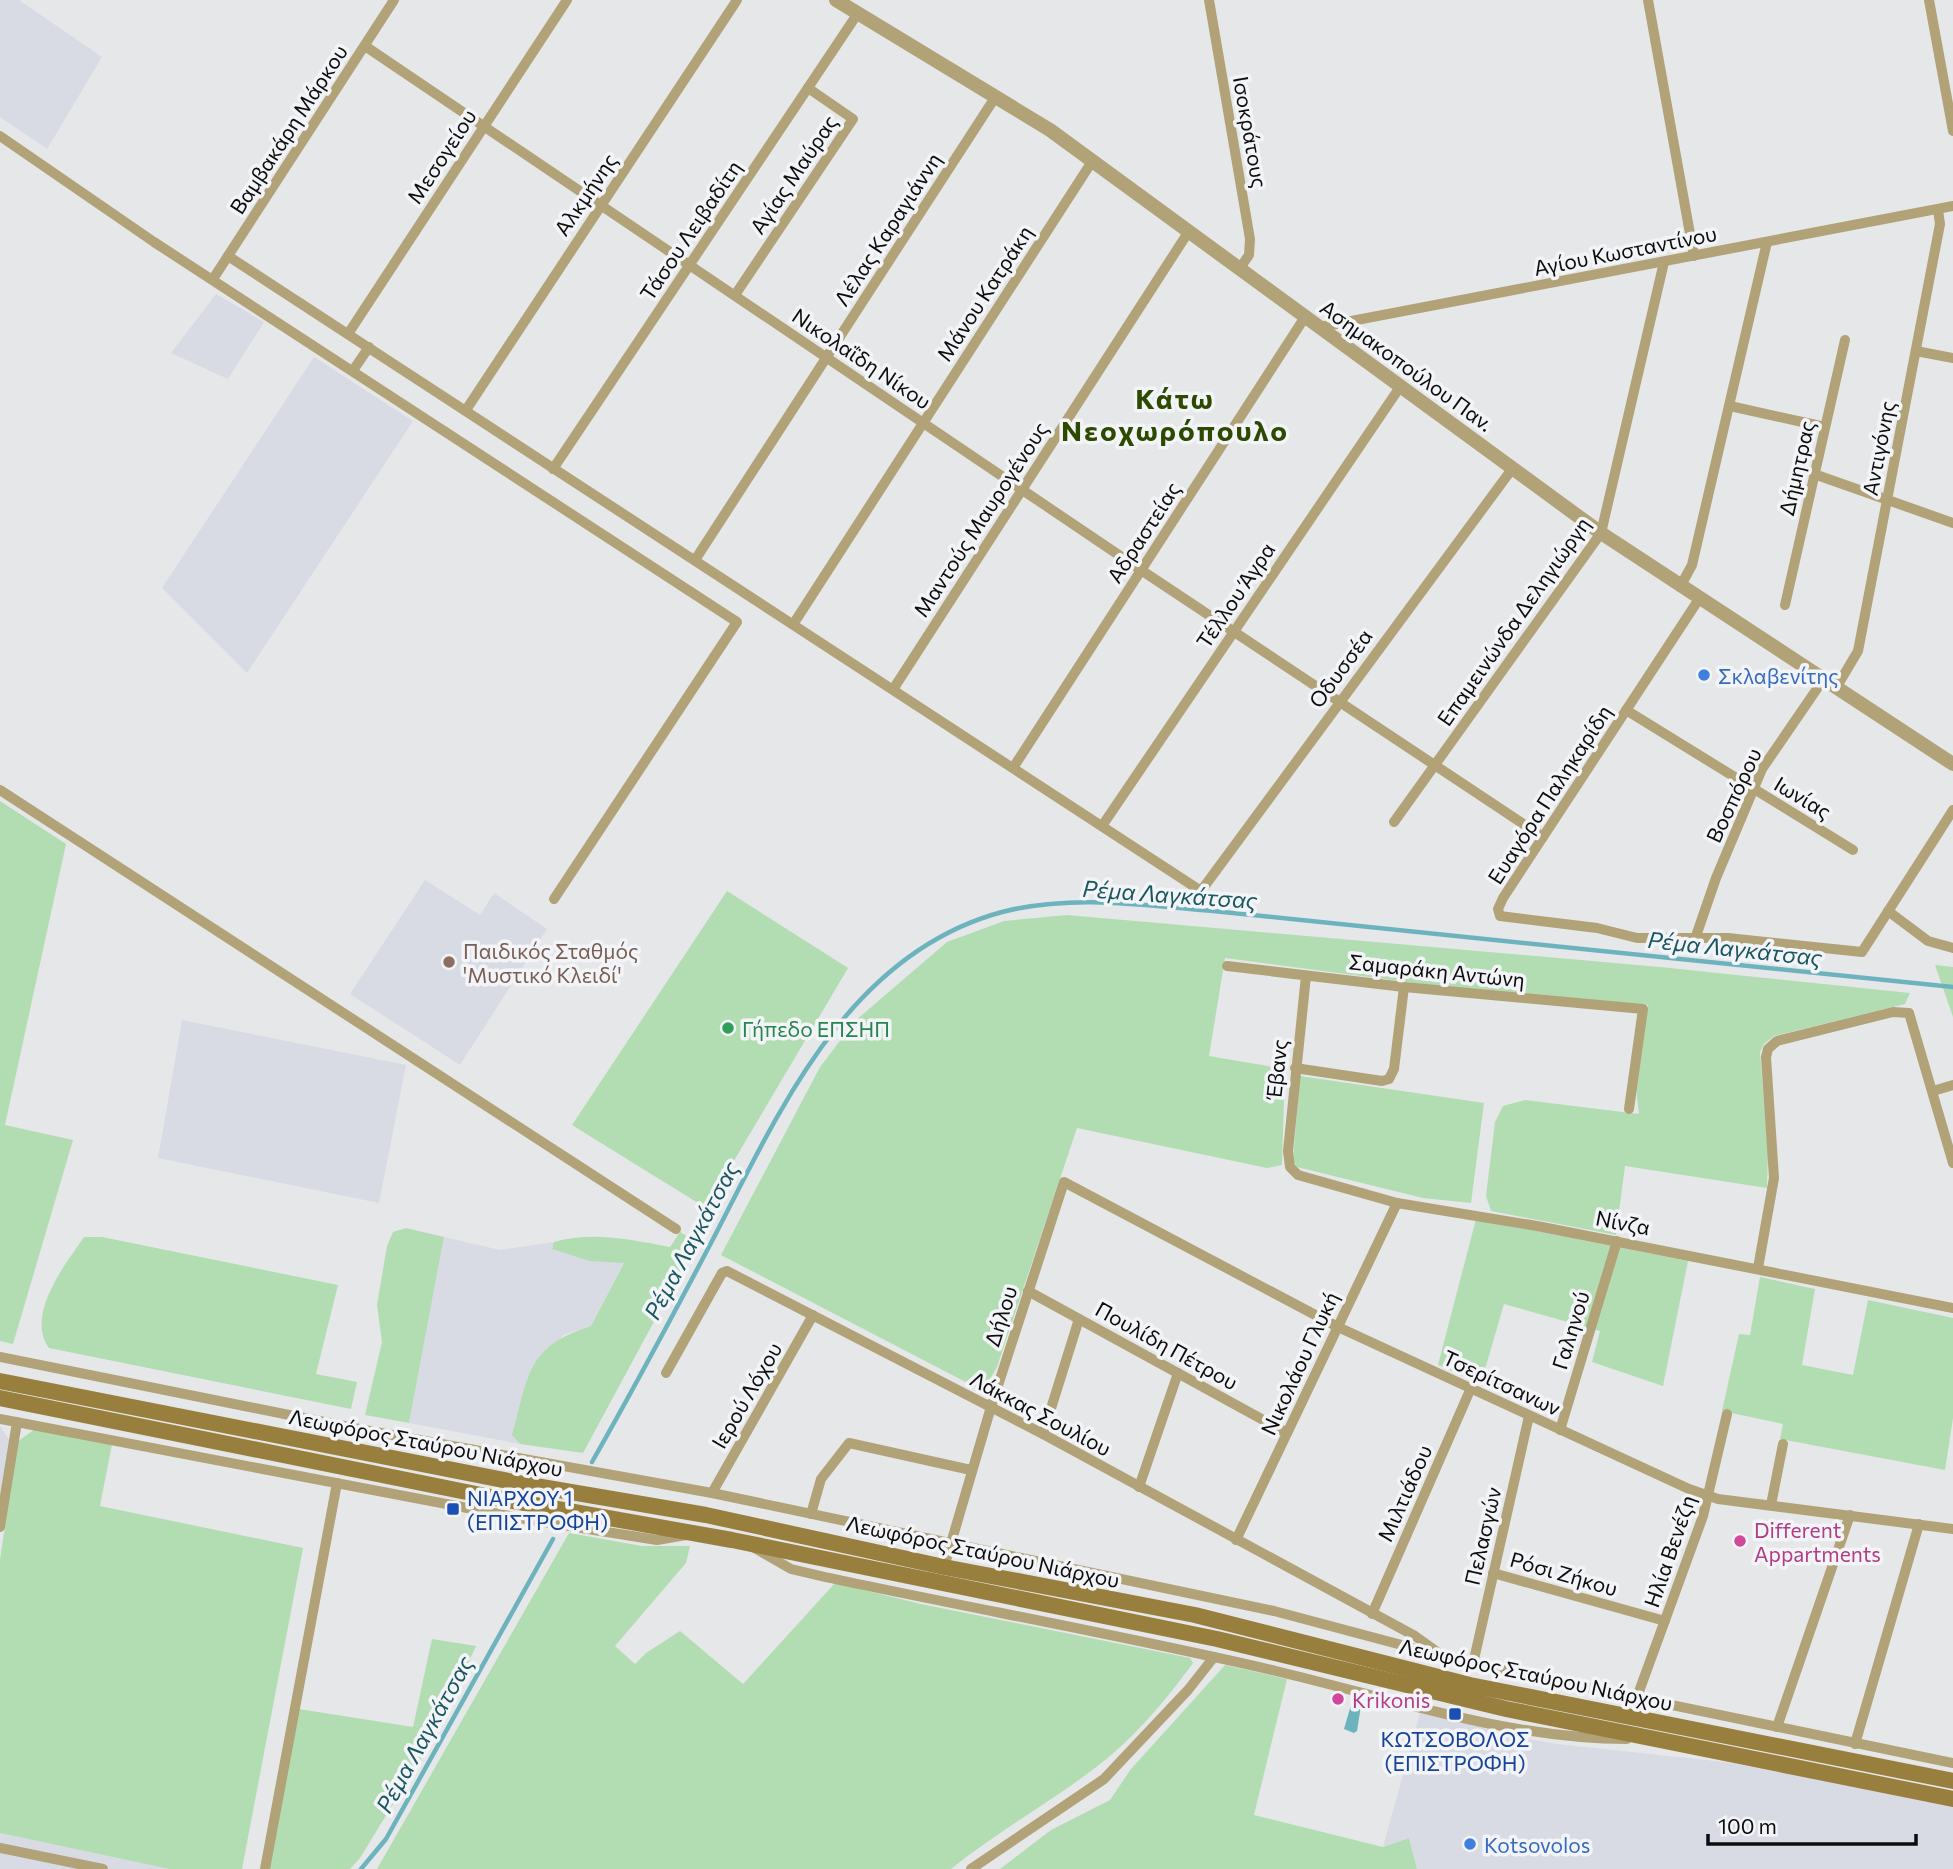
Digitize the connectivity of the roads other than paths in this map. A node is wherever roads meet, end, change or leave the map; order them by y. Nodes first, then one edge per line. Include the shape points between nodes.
1 (394, 0) edge
2 (567, 0) edge
3 (737, 0) edge
4 (836, 0) edge
5 (1209, 0) edge
6 (1647, 0) edge
7 (1929, 0) edge
8 (858, 13) junction
9 (365, 46) junction
10 (1948, 79) edge
11 (808, 88) junction
12 (996, 96) junction
13 (485, 124) junction
14 (1953, 131) edge
15 (0, 136) edge
16 (1093, 160) junction
17 (602, 204) junction
18 (1953, 206) edge
19 (1938, 210) junction
20 (1189, 231) junction
21 (1767, 242) junction
22 (228, 256) junction
23 (1694, 256) junction
24 (1664, 262) junction
25 (690, 264) junction
26 (1240, 268) junction
27 (213, 279) junction
28 (735, 295) junction
29 (1305, 317) junction
30 (1320, 327) junction
31 (348, 334) junction
32 (1844, 340) dead end
33 (369, 347) junction
34 (1916, 351) junction
35 (826, 357) junction
36 (1953, 358) edge
37 (354, 369) junction
38 (1400, 387) junction
39 (1730, 406) junction
40 (466, 410) junction
41 (923, 423) junction
42 (1825, 427) junction
43 (553, 469) junction
44 (1512, 469) junction
45 (1815, 474) junction
46 (1022, 490) junction
47 (1888, 500) junction
48 (1953, 523) edge
49 (1601, 533) junction
50 (695, 559) junction
51 (1141, 570) junction
52 (1680, 587) junction
53 (1699, 599) junction
54 (1785, 605) dead end
55 (794, 622) junction
56 (1234, 631) junction
57 (1823, 680) junction
58 (894, 688) junction
59 (1836, 688) junction
60 (1338, 703) junction
61 (1626, 710) junction
62 (1953, 764) edge
63 (1434, 765) junction
64 (1013, 768) junction
65 (1753, 789) junction
66 (0, 790) edge
67 (1953, 810) edge
68 (1394, 822) dead end
69 (1102, 826) junction
70 (1543, 837) junction
71 (1853, 850) dead end
72 (554, 899) dead end
73 (1888, 911) junction
74 (1696, 936) junction
75 (1953, 948) edge
76 (1227, 966) dead end
77 (1306, 976) junction
78 (1404, 988) junction
79 (1295, 1068) junction
80 (1953, 1085) edge
81 (1933, 1091) junction
82 (1629, 1109) dead end
83 (1953, 1163) edge
84 (1290, 1167) joint
85 (1064, 1182) joint
86 (1397, 1203) junction
87 (676, 1229) dead end
88 (1617, 1241) junction
89 (1758, 1268) junction
90 (1028, 1291) junction
91 (1953, 1308) edge
92 (813, 1315) junction
93 (1079, 1319) junction
94 (1338, 1327) junction
95 (0, 1357) edge
96 (666, 1373) dead end
97 (1178, 1373) junction
98 (0, 1381) edge
99 (1471, 1388) junction
100 (0, 1398) edge
101 (990, 1407) junction
102 (1727, 1414) dead end
103 (1529, 1416) junction
104 (0, 1419) edge
105 (17, 1422) junction
106 (1560, 1430) junction
107 (1287, 1433) junction
108 (1043, 1434) junction
109 (1783, 1444) dead end
110 (971, 1471) junction
111 (337, 1483) junction
112 (1139, 1487) junction
113 (712, 1493) junction
114 (1708, 1496) junction
115 (1771, 1505) junction
116 (811, 1514) junction
117 (1850, 1515) junction
118 (1919, 1524) junction
119 (0, 1527) edge
120 (1953, 1529) edge
121 (700, 1533) junction
122 (1236, 1539) junction
123 (747, 1543) junction
124 (951, 1543) junction
125 (944, 1567) junction
126 (1493, 1573) junction
127 (1372, 1614) junction
128 (1665, 1621) junction
129 (1438, 1653) junction
130 (1214, 1657) junction
131 (1473, 1664) junction
132 (1637, 1697) junction
133 (1777, 1727) junction
134 (1655, 1737) junction
135 (1855, 1744) junction
136 (1953, 1763) edge
137 (1953, 1781) edge
138 (1953, 1798) edge
139 (0, 1848) edge
140 (103, 1869) edge
141 (265, 1869) edge
142 (971, 1869) edge

1 - 9 street, Βαμβακάρη Μάρκου
2 - 13 street, Μεσογείου
3 - 17 street, Αλκμήνης
4 - 8 street, Ασημακοπούλου Παν.
5 - 26 street, Ισοκράτους via 1250,239 1249,255
6 - 23 street
7 - 10 street
8 - 11 street, Τάσου Λειβαδίτη
8 - 12 street, Ασημακοπούλου Παν.
9 - 13 street, Νικολαΐδη Νίκου
9 - 22 street, Βαμβακάρη Μάρκου
10 - 14 street
11 - 25 street, Τάσου Λειβαδίτη
11 - 28 street, Αγίας Μαύρας via 853,119
12 - 16 street, Ασημακοπούλου Παν.
12 - 35 street, Λέλας Καραγιάννη
13 - 17 street, Νικολαΐδη Νίκου
13 - 31 street, Μεσογείου
15 - 27 street
16 - 20 street, Ασημακοπούλου Παν.
16 - 41 street, Μάνου Κατράκη
17 - 25 street, Νικολαΐδη Νίκου
17 - 40 street, Αλκμήνης
18 - 19 street, Αγίου Κωσταντίνου
19 - 21 street, Αγίου Κωσταντίνου
19 - 34 street, Αντιγόνης via 1940,224
20 - 26 street, Ασημακοπούλου Παν.
20 - 46 street, Μαντούς Μαυρογένους
21 - 23 street, Αγίου Κωσταντίνου
21 - 39 street
22 - 27 street, Βαμβακάρη Μάρκου
22 - 31 street
23 - 24 street, Αγίου Κωσταντίνου
24 - 30 street, Αγίου Κωσταντίνου
24 - 49 street, Επαμεινώνδα Δεληγιώργη
25 - 28 street, Νικολαΐδη Νίκου
25 - 43 street, Τάσου Λειβαδίτη
26 - 29 street, Ασημακοπούλου Παν.
27 - 37 street
28 - 35 street, Νικολαΐδη Νίκου
29 - 30 street, Ασημακοπούλου Παν.
29 - 51 street, Αδραστείας
30 - 38 street, Ασημακοπούλου Παν.
31 - 33 street
32 - 42 street, Δήμητρας
33 - 37 street
33 - 40 street
34 - 36 street
34 - 47 street, Αντιγόνης
35 - 41 street, Νικολαΐδη Νίκου
35 - 50 street, Λέλας Καραγιάννη
37 - 72 street via 737,622
38 - 44 street, Ασημακοπούλου Παν.
38 - 56 street, Τέλλου Άγρα
39 - 42 street
39 - 52 street via 1692,565
40 - 43 street
41 - 46 street, Νικολαΐδη Νίκου
41 - 55 street, Μάνου Κατράκη
42 - 45 street, Δήμητρας
43 - 50 street
44 - 49 street, Ασημακοπούλου Παν.
44 - 60 street, Οδυσσέα
45 - 47 street
45 - 54 street, Δήμητρας
46 - 51 street, Νικολαΐδη Νίκου
46 - 58 street, Μαντούς Μαυρογένους
47 - 48 street
47 - 59 street, Αντιγόνης via 1858,651
49 - 52 street, Ασημακοπούλου Παν.
49 - 63 street, Επαμεινώνδα Δεληγιώργη
50 - 55 street
51 - 56 street, Νικολαΐδη Νίκου
51 - 64 street, Αδραστείας
52 - 53 street, Ασημακοπούλου Παν.
53 - 57 street, Ασημακοπούλου Παν.
53 - 61 street, Ευαγόρα Παληκαρίδη
55 - 58 street
56 - 60 street, Νικολαΐδη Νίκου
56 - 69 street, Τέλλου Άγρα
57 - 59 street, Ασημακοπούλου Παν.
57 - 65 street, Βοσπόρου
58 - 64 street
59 - 62 street, Ασημακοπούλου Παν.
60 - 63 street, Νικολαΐδη Νίκου
60 - 69 street, Οδυσσέα via 1201,891
61 - 65 street, Ιωνίας
61 - 70 street, Ευαγόρα Παληκαρίδη
63 - 68 street, Επαμεινώνδα Δεληγιώργη
63 - 70 street, Νικολαΐδη Νίκου
64 - 69 street
65 - 71 street, Ιωνίας
65 - 74 street, Βοσπόρου
66 - 87 street
67 - 73 street
70 - 74 street, Ευαγόρα Παληκαρίδη via 1499,904 1500,916 1597,928 1637,938
73 - 74 street, Ευαγόρα Παληκαρίδη via 1862,952
73 - 75 street via 1928,941
76 - 77 street, Σαμαράκη Αντώνη
77 - 78 street, Σαμαράκη Αντώνη
77 - 79 street, Έβανς
78 - 79 street via 1389,1079
78 - 82 street, Σαμαράκη Αντώνη via 1643,1009
79 - 84 street, Έβανς
80 - 81 street
81 - 83 street
81 - 89 street via 1907,1012 1782,1040 1768,1049 1774,1178
84 - 86 street, Νίνζα via 1310,1180
85 - 90 street, Δήλου
85 - 94 street, Τσερίτσανων
86 - 88 street, Νίνζα
86 - 94 street, Νικολάου Γλυκή
88 - 89 street, Νίνζα
88 - 106 street, Γαληνού
89 - 91 street, Νίνζα
90 - 93 street, Πουλίδη Πέτρου
90 - 101 street, Δήλου
92 - 96 street, Λάκκας Σουλίου via 727,1271
92 - 101 street, Λάκκας Σουλίου
92 - 113 street, Ιερού Λόχου
93 - 97 street, Πουλίδη Πέτρου
93 - 108 street
94 - 99 street, Τσερίτσανων
94 - 107 street, Νικολάου Γλυκή
95 - 113 street
97 - 107 street, Πουλίδη Πέτρου
97 - 112 street
98 - 125 main road, Λεωφόρος Σταύρου Νιάρχου via 706,1516
99 - 103 street, Τσερίτσανων
99 - 127 street, Μιλτιάδου
100 - 121 main road, Λεωφόρος Σταύρου Νιάρχου via 451,1489
101 - 108 street, Λάκκας Σουλίου
101 - 110 street, Δήλου
102 - 114 street, Ηλία Βενέζη
103 - 106 street, Τσερίτσανων
103 - 126 street, Πελασγών
104 - 105 street
105 - 111 street
105 - 119 street
106 - 114 street, Τσερίτσανων
107 - 122 street, Νικολάου Γλυκή
108 - 112 street, Λάκκας Σουλίου
109 - 115 street
110 - 116 street via 849,1443 821,1479
110 - 124 street, Δήλου
111 - 121 street via 657,1540
111 - 141 street
112 - 122 street, Λάκκας Σουλίου
113 - 116 street
114 - 115 street, Τσερίτσανων
114 - 128 street, Ηλία Βενέζη
115 - 117 street, Τσερίτσανων
116 - 124 street
117 - 118 street, Τσερίτσανων
117 - 133 street
118 - 120 street, Τσερίτσανων
118 - 135 street
121 - 123 main road, Λεωφόρος Σταύρου Νιάρχου
122 - 127 street, Λάκκας Σουλίου
123 - 130 street via 791,1569
123 - 134 main road, Λεωφόρος Σταύρου Νιάρχου via 1217,1639 1412,1688
124 - 125 street, Δήλου
124 - 129 street via 1274,1611
125 - 137 main road, Λεωφόρος Σταύρου Νιάρχου via 1250,1626 1470,1685
126 - 128 street, Ρόσι Ζήκου
126 - 131 street, Πελασγών
127 - 129 street, Λάκκας Σουλίου
128 - 132 street, Ηλία Βενέζη
129 - 131 street
130 - 134 street via 1503,1725 1593,1740
130 - 142 street via 1104,1779
131 - 132 street
132 - 133 street
133 - 135 street
134 - 138 main road, Λεωφόρος Σταύρου Νιάρχου
135 - 136 street
139 - 140 street

